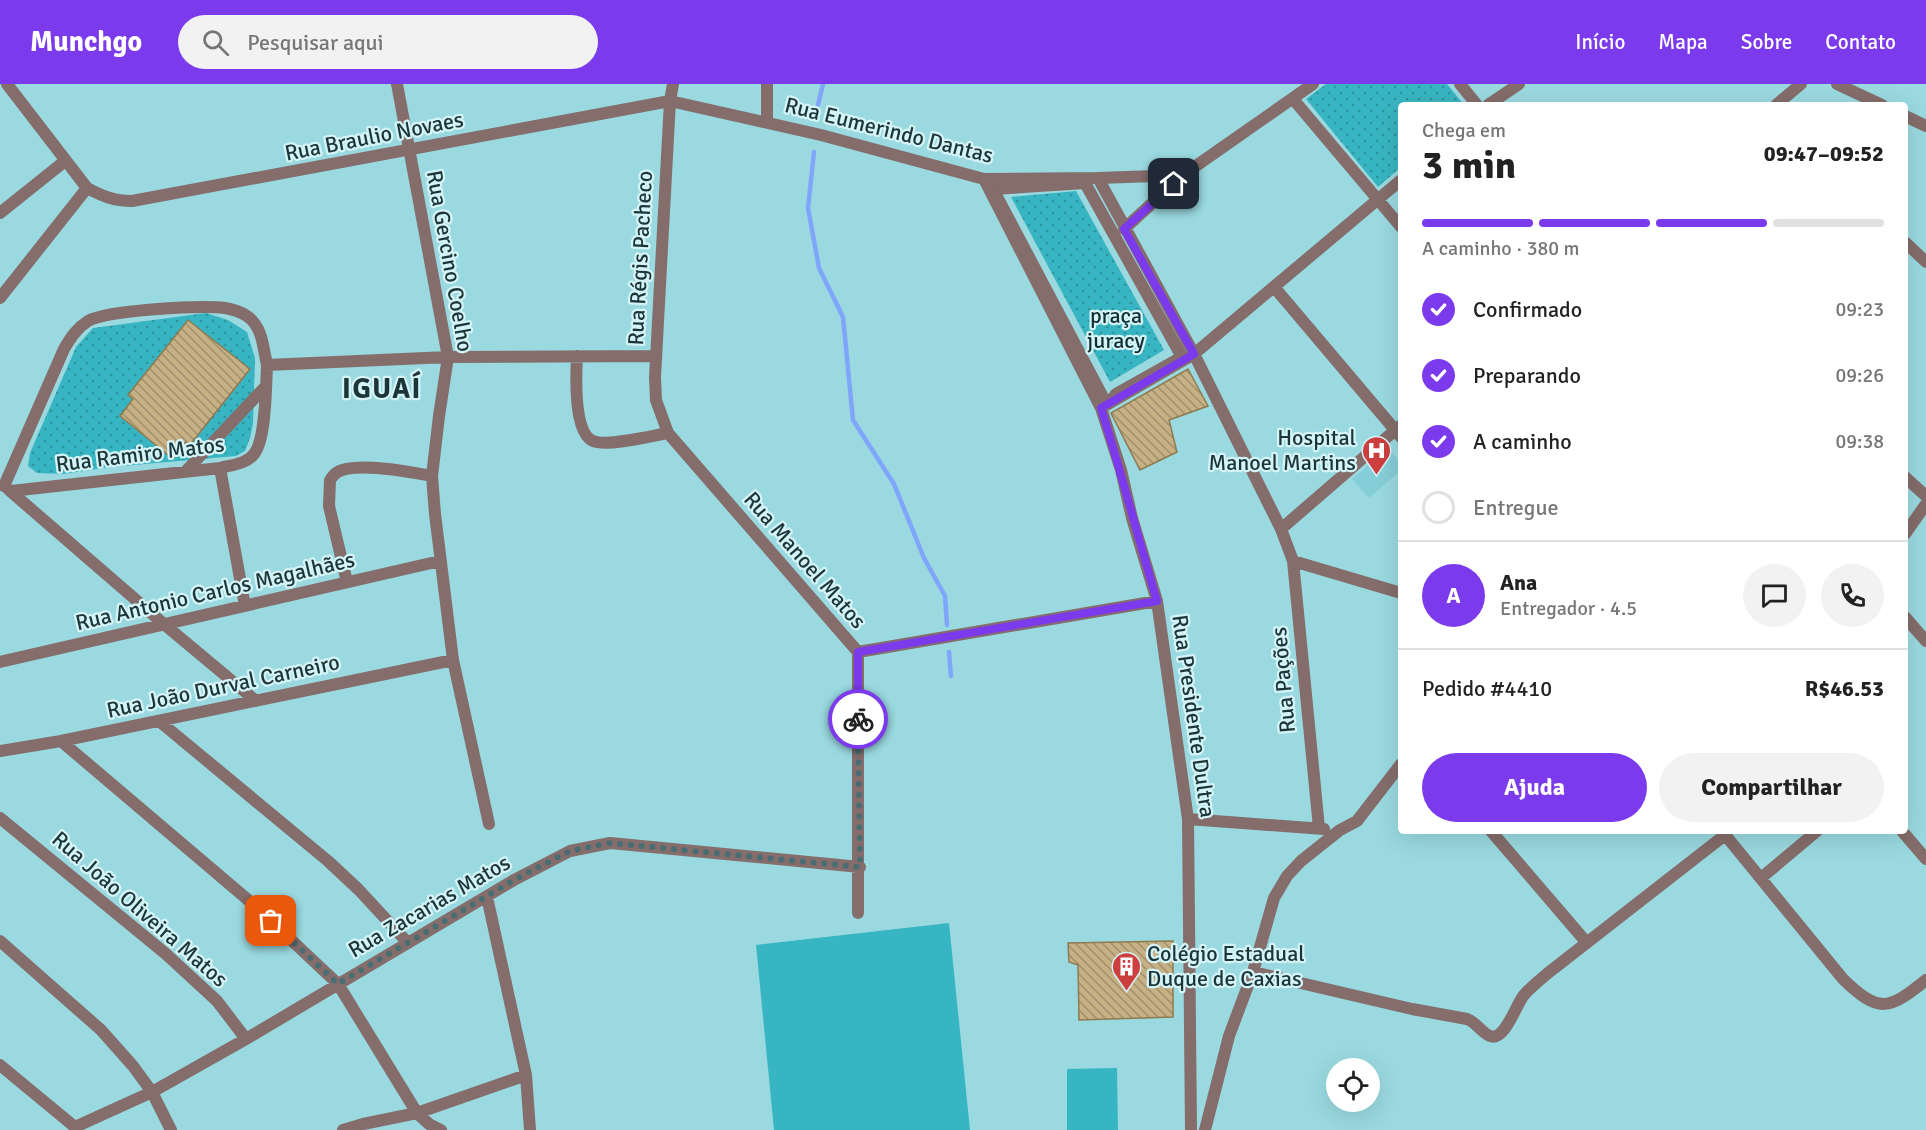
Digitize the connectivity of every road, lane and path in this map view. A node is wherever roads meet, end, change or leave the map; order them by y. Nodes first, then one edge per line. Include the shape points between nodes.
1 (7, 84) edge
2 (397, 84) edge
3 (673, 84) edge
4 (767, 84) edge
5 (1313, 84) edge
6 (1460, 84) edge
7 (1519, 84) edge
8 (1801, 84) edge
9 (1837, 84) edge
10 (1293, 99) junction
11 (670, 101) junction
12 (1475, 102) edge
13 (1492, 102) edge
14 (1780, 102) edge
15 (1875, 102) edge
16 (1908, 117) edge
17 (767, 122) junction
18 (1926, 126) edge
19 (410, 150) junction
20 (65, 161) junction
21 (1183, 175) junction
22 (1098, 178) junction
23 (984, 179) junction
24 (1398, 183) edge
25 (87, 188) junction
26 (1378, 200) junction
27 (0, 213) edge
28 (1398, 223) edge
29 (1124, 229) junction
30 (1908, 245) edge
31 (1926, 262) edge
32 (1274, 287) junction
33 (0, 298) edge
34 (1194, 354) junction
35 (577, 356) junction
36 (655, 356) junction
37 (448, 357) junction
38 (267, 366) junction
39 (265, 387) junction
40 (1105, 405) junction
41 (1398, 430) edge
42 (1398, 432) edge
43 (668, 434) junction
44 (220, 468) junction
45 (186, 471) junction
46 (432, 476) junction
47 (1908, 480) edge
48 (5, 487) edge
49 (1926, 496) edge
50 (1926, 504) edge
51 (1281, 529) junction
52 (1908, 530) edge
53 (440, 561) junction
54 (1293, 561) junction
55 (347, 582) junction
56 (1398, 592) edge
57 (1157, 601) junction
58 (245, 606) junction
59 (1908, 620) edge
60 (165, 625) junction
61 (1926, 641) edge
62 (858, 652) junction
63 (453, 660) junction
64 (0, 662) edge
65 (256, 701) junction
66 (159, 721) junction
67 (61, 741) junction
68 (0, 750) edge
69 (1398, 768) edge
70 (0, 818) edge
71 (1188, 819) junction
72 (489, 824) dead end
73 (1318, 828) junction
74 (1340, 830) junction
75 (1494, 834) edge
76 (1723, 834) edge
77 (1725, 834) edge
78 (1813, 834) edge
79 (1904, 834) edge
80 (1926, 860) edge
81 (860, 867) junction
82 (1761, 878) junction
83 (488, 897) junction
84 (858, 913) dead end
85 (0, 941) edge
86 (408, 943) junction
87 (1587, 943) junction
88 (1254, 972) junction
89 (1926, 981) edge
90 (338, 984) junction
91 (246, 1039) junction
92 (0, 1065) edge
93 (526, 1075) junction
94 (152, 1092) junction
95 (417, 1113) junction
96 (76, 1128) edge
97 (171, 1130) edge
98 (343, 1130) edge
99 (441, 1130) edge
100 (530, 1130) edge
101 (1191, 1130) edge
102 (1205, 1130) edge

1 - 20 street
2 - 19 street, Rua Gercino Coelho
3 - 11 street, Rua Régis Pacheco
4 - 17 street
5 - 10 street
6 - 12 street
7 - 13 street
8 - 14 street
9 - 15 street
10 - 21 street
10 - 26 street
11 - 17 street, Rua Eumerindo Dantas
11 - 19 street, Rua Braulio Novaes
11 - 36 street, Rua Régis Pacheco
16 - 18 street
17 - 23 street, Rua Eumerindo Dantas
19 - 25 street, Rua Braulio Novaes via 132,201 116,201
19 - 37 street, Rua Gercino Coelho
20 - 25 street
20 - 27 street
21 - 22 street, Rua Eumerindo Dantas
21 - 29 street
22 - 23 street, Rua Eumerindo Dantas
22 - 29 street, Rua Pações
23 - 40 street
24 - 26 street
25 - 33 street
26 - 28 street
26 - 32 street
29 - 34 street, Rua Pações
30 - 31 street
32 - 34 street
32 - 41 street
34 - 40 street
34 - 51 street, Rua Pações
35 - 36 street
35 - 37 street
35 - 43 street via 579,417 584,433 592,441
36 - 43 street, Rua Régis Pacheco via 656,399
37 - 38 street
37 - 46 street, Rua Gercino Coelho
38 - 39 street, Rua Ramiro Matos
38 - 48 street, Rua Ramiro Matos via 260,329 246,316 227,308 173,308 90,320 73,333 64,349
39 - 44 street, Rua Ramiro Matos via 261,438 255,454 244,462
39 - 45 street
40 - 40 street via 1104,399 993,189 1085,183 1182,357 1116,394
40 - 57 street, Rua Presidente Dultra
42 - 51 street
43 - 62 street, Rua Manoel Matos
44 - 45 street, Rua Ramiro Matos
44 - 58 street
45 - 48 street, Rua Ramiro Matos
46 - 53 street, Rua Gercino Coelho
46 - 55 street via 358,468 345,469 330,480 329,506
47 - 49 street
48 - 60 street
50 - 52 street
51 - 54 street, Rua Pações
53 - 55 street, Rua Antonio Carlos Magalhães
53 - 63 street, Rua Gercino Coelho
54 - 56 street
54 - 73 street, Rua Pações
55 - 58 street, Rua Antonio Carlos Magalhães
57 - 62 street
57 - 71 street, Rua Presidente Dultra
58 - 60 street, Rua Antonio Carlos Magalhães
59 - 61 street
60 - 64 street, Rua Antonio Carlos Magalhães
60 - 65 street
62 - 81 street, Rua Manoel Matos
63 - 65 street, Rua João Durval Carneiro
63 - 72 street, Rua Gercino Coelho
65 - 66 street, Rua João Durval Carneiro
66 - 67 street, Rua João Durval Carneiro
66 - 86 street via 328,861
67 - 68 street, Rua João Durval Carneiro
67 - 90 street via 254,905
69 - 74 street via 1357,821
70 - 91 street, Rua João Oliveira Matos via 166,954 217,1001
71 - 73 street
71 - 101 street, Rua Presidente Dultra
73 - 74 street
74 - 88 street via 1287,876 1274,898
75 - 87 street
76 - 87 street
77 - 82 street
78 - 82 street
79 - 80 street
81 - 83 street, Rua Zacarias Matos via 610,843 570,851
81 - 84 street, Rua Manoel Matos
82 - 89 street via 1859,995 1875,1004 1889,1004
83 - 86 street, Rua Zacarias Matos
83 - 93 street
85 - 94 street via 101,1030
86 - 90 street, Rua Zacarias Matos
87 - 88 street via 1523,996 1506,1028 1494,1037 1467,1020
88 - 102 street via 1228,1036
90 - 91 street, Rua Zacarias Matos
90 - 95 street
91 - 94 street, Rua Zacarias Matos
92 - 96 street
93 - 95 street
93 - 100 street
94 - 96 street, Rua Zacarias Matos
94 - 97 street
95 - 98 street
95 - 99 street

